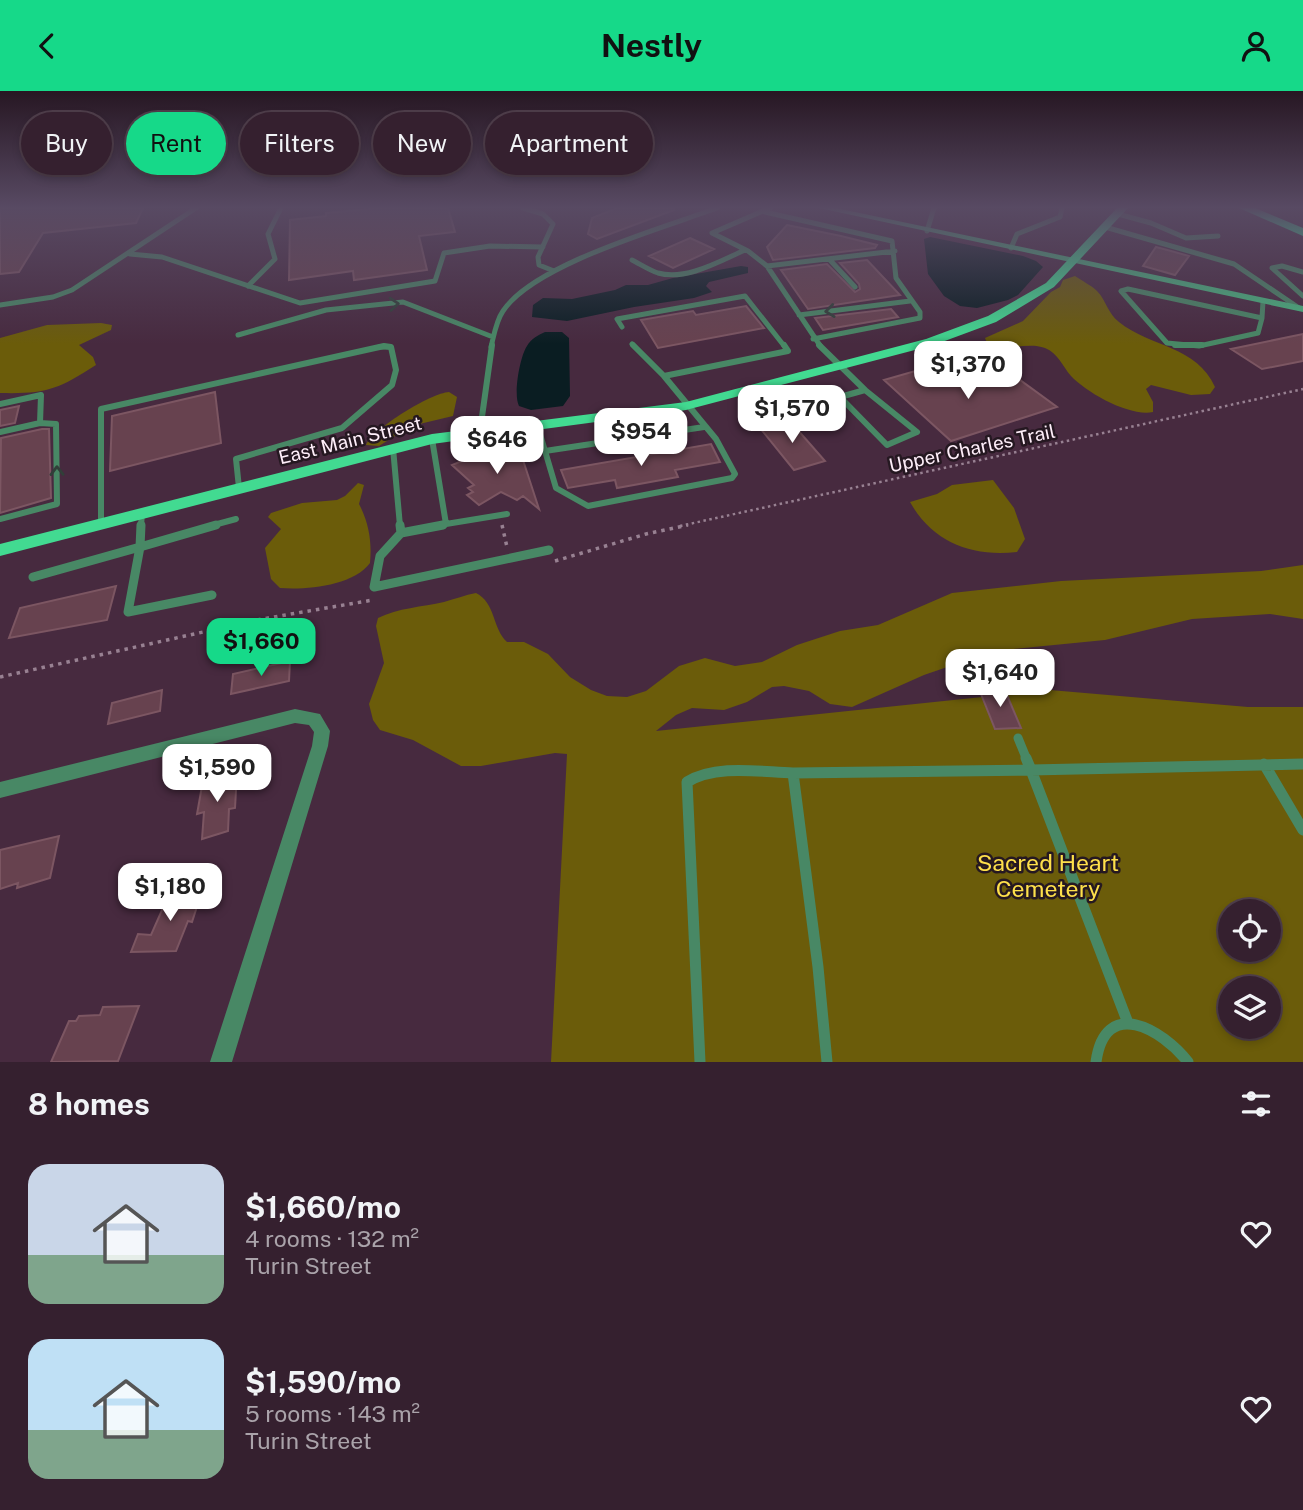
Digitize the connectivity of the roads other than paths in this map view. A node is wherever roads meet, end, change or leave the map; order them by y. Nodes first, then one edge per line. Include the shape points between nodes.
1 (273, 253) edge
2 (444, 253) edge
3 (540, 253) edge
4 (600, 253) edge
5 (737, 253) edge
6 (750, 253) edge
7 (876, 253) edge
8 (895, 253) edge
9 (1036, 253) edge
10 (1079, 253) edge
11 (1197, 253) edge
12 (130, 254) joint
13 (829, 259) junction
14 (632, 260) dead end
15 (1072, 261) junction
16 (767, 266) junction
17 (554, 271) junction
18 (1303, 271) edge
19 (248, 286) junction
20 (855, 287) dead end
21 (1303, 296) edge
22 (321, 299) junction
23 (866, 300) dead end
24 (910, 301) junction
25 (1263, 301) junction
26 (0, 305) edge
27 (871, 306) junction
28 (1301, 309) edge
29 (326, 310) junction
30 (799, 315) junction
31 (1262, 318) junction
32 (622, 327) dead end
33 (238, 335) dead end
34 (494, 337) junction
35 (813, 339) junction
36 (930, 342) junction
37 (632, 344) dead end
38 (991, 364) dead end
39 (839, 367) junction
40 (664, 376) junction
41 (867, 390) junction
42 (0, 404) edge
43 (687, 406) junction
44 (40, 423) junction
45 (537, 424) junction
46 (704, 427) junction
47 (480, 431) junction
48 (0, 432) edge
49 (432, 439) junction
50 (393, 448) junction
51 (545, 451) junction
52 (239, 488) junction
53 (142, 513) junction
54 (503, 514) road end
55 (0, 519) edge
56 (236, 519) dead end
57 (101, 524) junction
58 (446, 524) junction
59 (401, 533) junction
60 (140, 547) junction
61 (0, 550) edge
62 (549, 550) dead end
63 (33, 576) dead end
64 (212, 595) dead end
65 (1018, 738) dead end
66 (1264, 764) junction
67 (1303, 764) edge
68 (1031, 770) junction
69 (793, 773) junction
70 (0, 790) edge
71 (1303, 830) edge
72 (1128, 1023) junction
73 (221, 1062) edge
74 (700, 1062) edge
75 (827, 1062) edge
76 (1096, 1062) edge
77 (1188, 1062) edge

1 - 19 lane via 275,259
2 - 22 lane via 435,281
3 - 17 lane via 539,265
4 - 17 lane
5 - 14 lane via 704,268 669,275
6 - 16 lane
7 - 13 lane
8 - 24 lane via 896,278
9 - 15 main road
10 - 15 main road, East Main Street
11 - 28 lane via 1234,264
12 - 19 lane via 162,257
12 - 26 lane via 72,290
13 - 16 lane
13 - 20 lane
15 - 25 main road
15 - 36 main road, East Main Street via 1050,285 1020,304
16 - 30 lane
17 - 34 lane via 508,304
18 - 21 lane via 1272,268
19 - 22 lane via 300,303
22 - 29 lane
23 - 27 lane
24 - 27 lane
24 - 35 lane via 920,318
25 - 28 main road
25 - 31 lane
27 -> 30 lane
29 - 33 lane
29 -> 34 lane via 403,302
30 - 35 lane
31 - 31 lane via 1128,289 1121,289 1167,343 1176,347 1258,333
32 - 40 lane via 617,319 745,296 788,351
34 - 47 lane
35 - 39 lane
36 - 38 lane via 964,369
36 - 39 main road, East Main Street
37 - 40 lane
39 - 41 lane
39 - 43 main road, East Main Street
40 - 43 lane
41 - 41 lane via 897,415 917,432 887,445 839,397
42 - 44 lane via 41,395
43 - 45 main road, East Main Street
43 - 46 lane
44 - 48 lane
55 -> 44 lane via 58,505 56,424
45 - 47 main road, East Main Street
45 - 51 lane
46 - 51 lane
46 - 51 lane via 716,439 735,474 732,478 588,506 556,488
47 - 49 main road, East Main Street
49 - 50 main road, East Main Street
49 - 58 lane
50 - 52 main road, East Main Street
50 - 59 lane
52 - 53 main road, East Main Street
52 - 57 lane via 236,459 333,432 388,390 396,370 391,347 101,409
53 - 57 main road, East Main Street
53 - 60 lane
54 - 58 lane
56 - 60 lane
57 - 61 main road, East Main Street
58 - 59 lane
59 - 62 lane via 377,557 374,587
60 - 63 lane
60 - 64 lane via 128,612
65 - 68 lane
66 - 67 lane
66 - 68 lane
66 - 71 lane
68 - 69 lane
68 - 72 lane
69 - 74 lane via 709,773 693,775 687,782
69 - 75 lane
70 - 73 street via 295,716 314,719 322,731 320,746
72 - 76 lane via 1109,1028 1099,1042
72 - 77 lane via 1149,1027 1171,1042

